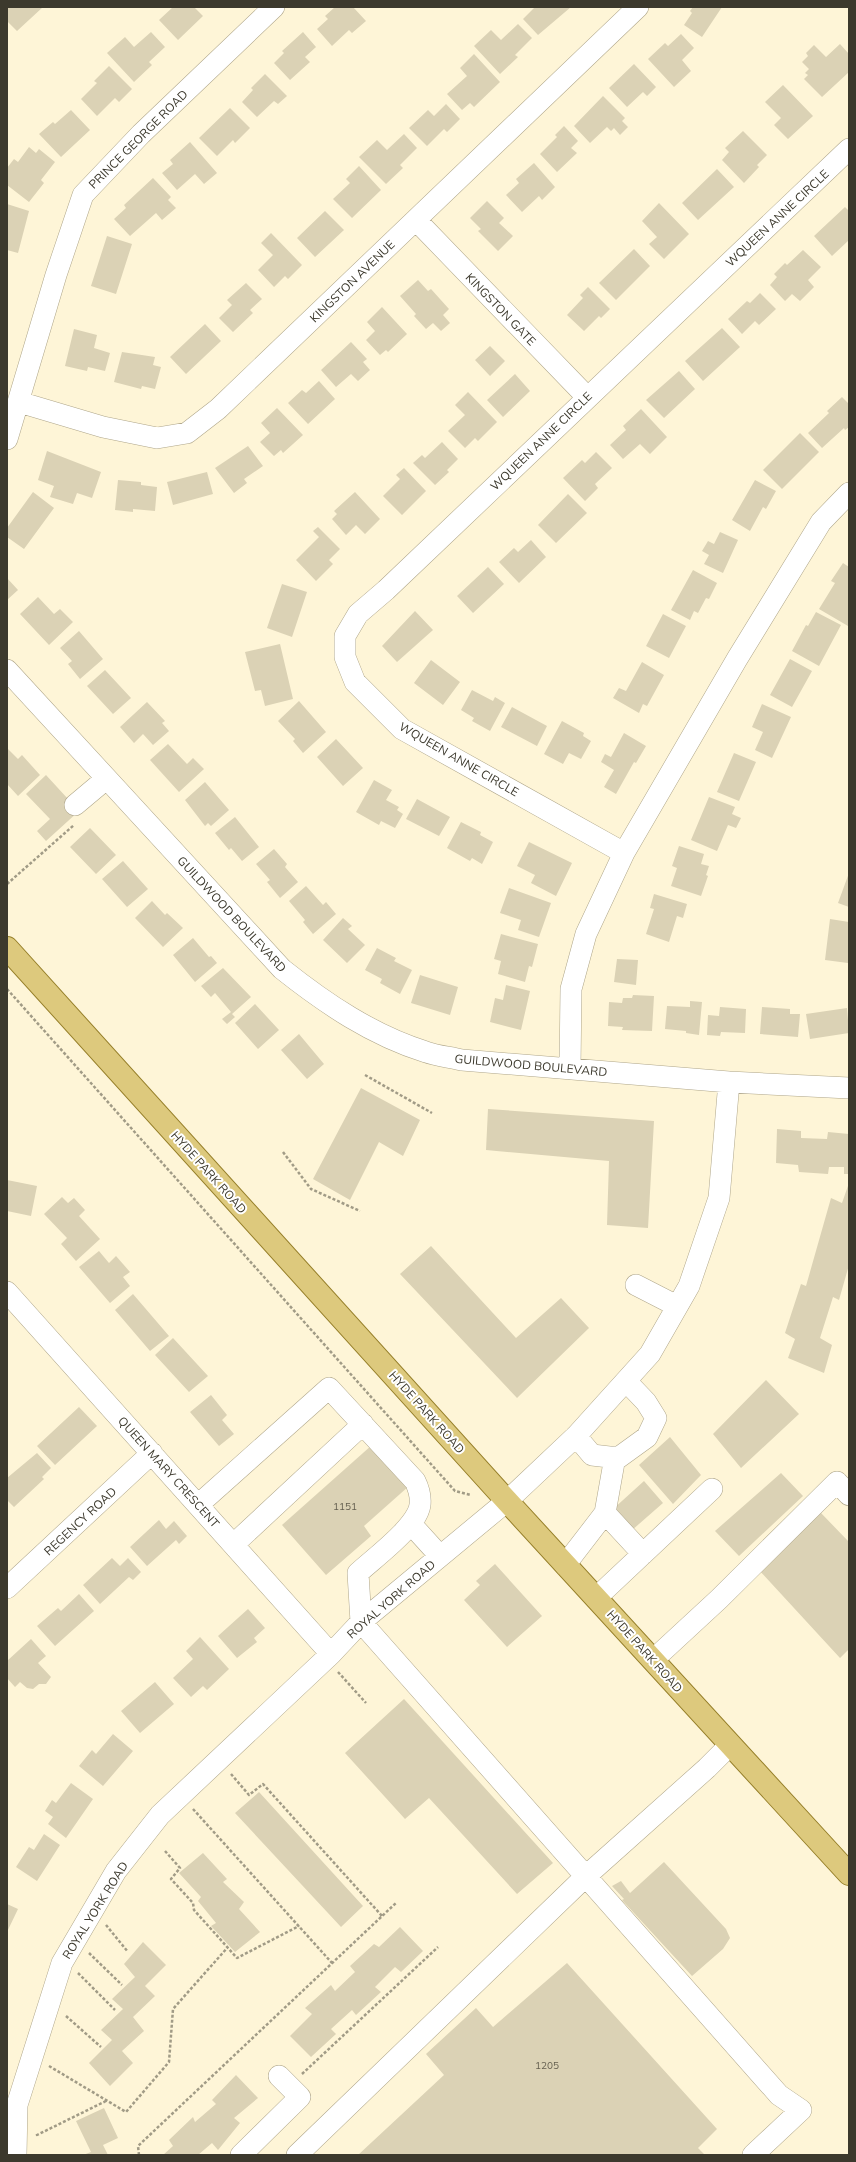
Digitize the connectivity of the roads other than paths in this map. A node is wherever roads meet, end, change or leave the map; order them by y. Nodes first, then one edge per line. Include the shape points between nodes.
1 (274, 7) edge
2 (638, 7) edge
3 (849, 150) edge
4 (416, 220) junction
5 (587, 397) junction
6 (20, 402) junction
7 (7, 439) edge
8 (849, 494) edge
9 (7, 670) edge
10 (106, 778) junction
11 (76, 813) road end
12 (624, 853) junction
13 (7, 948) edge
14 (570, 1069) junction
15 (729, 1082) junction
16 (849, 1088) edge
17 (636, 1285) dead end
18 (7, 1292) edge
19 (677, 1306) junction
20 (626, 1381) junction
21 (363, 1424) junction
22 (576, 1436) junction
23 (152, 1453) junction
24 (615, 1457) junction
25 (712, 1490) dead end
26 (849, 1494) edge
27 (507, 1501) junction
28 (198, 1505) junction
29 (605, 1513) junction
30 (410, 1524) junction
31 (234, 1544) junction
32 (643, 1554) junction
33 (440, 1556) junction
34 (565, 1564) junction
35 (7, 1588) edge
36 (596, 1598) junction
37 (361, 1622) junction
38 (329, 1656) junction
39 (653, 1660) junction
40 (730, 1744) junction
41 (849, 1874) edge
42 (585, 1876) junction
43 (284, 2081) road end
44 (12, 2104) edge
45 (16, 2155) edge
46 (241, 2155) edge
47 (297, 2155) edge
48 (753, 2155) edge

1 - 6 street, PRINCE GEORGE ROAD via 141,134 83,195 56,275
2 - 4 street, KINGSTON AVENUE
3 - 5 street, WQUEEN ANNE CIRCLE
4 - 5 street, KINGSTON GATE
4 - 6 street, KINGSTON AVENUE via 218,409 187,433 157,438 103,427
5 - 12 street, WQUEEN ANNE CIRCLE via 358,614 345,636 345,657 355,682 402,729
6 - 7 street, PRINCE GEORGE ROAD
8 - 12 street via 821,522 737,659
9 - 10 street, GUILDWOOD BOULEVARD
10 - 11 street
10 - 14 street, GUILDWOOD BOULEVARD via 282,969 319,998 366,1027 426,1052 462,1060
12 - 14 street via 586,934 573,982
13 - 27 main road, HYDE PARK ROAD
14 - 15 street, GUILDWOOD BOULEVARD
15 - 16 street, GUILDWOOD BOULEVARD
15 - 19 street, ROYAL YORK ROAD via 719,1198 689,1286
17 - 19 street
18 - 23 street, QUEEN MARY CRESCENT
19 - 20 street, ROYAL YORK ROAD via 650,1354
20 - 22 street, ROYAL YORK ROAD
20 - 24 street via 646,1402 656,1418 647,1437 618,1458
21 - 28 street via 329,1388
21 - 30 street via 415,1481 420,1491 420,1506
21 - 31 street
22 - 24 street via 592,1455
22 - 27 street, ROYAL YORK ROAD
23 - 28 street, QUEEN MARY CRESCENT
23 - 35 street, REGENCY ROAD
24 - 29 street
25 - 32 street
26 - 39 street via 837,1482
27 - 33 street, ROYAL YORK ROAD
27 - 34 main road, HYDE PARK ROAD
28 - 31 street, QUEEN MARY CRESCENT
29 - 32 street
29 - 34 street
30 - 33 street
30 - 37 street via 358,1574
31 - 38 street, QUEEN MARY CRESCENT
32 - 36 street
33 - 37 street, ROYAL YORK ROAD
34 - 36 main road, HYDE PARK ROAD
36 - 39 main road, HYDE PARK ROAD
37 - 38 street, ROYAL YORK ROAD
37 - 42 street
38 - 44 street, ROYAL YORK ROAD via 160,1815 116,1871 62,1963 30,2062
39 - 40 main road, HYDE PARK ROAD
40 - 41 main road, HYDE PARK ROAD
40 - 42 street via 707,1768
42 - 47 street
42 - 48 street via 780,2095 802,2110
43 - 46 street via 300,2097
44 - 45 street, ROYAL YORK ROAD

